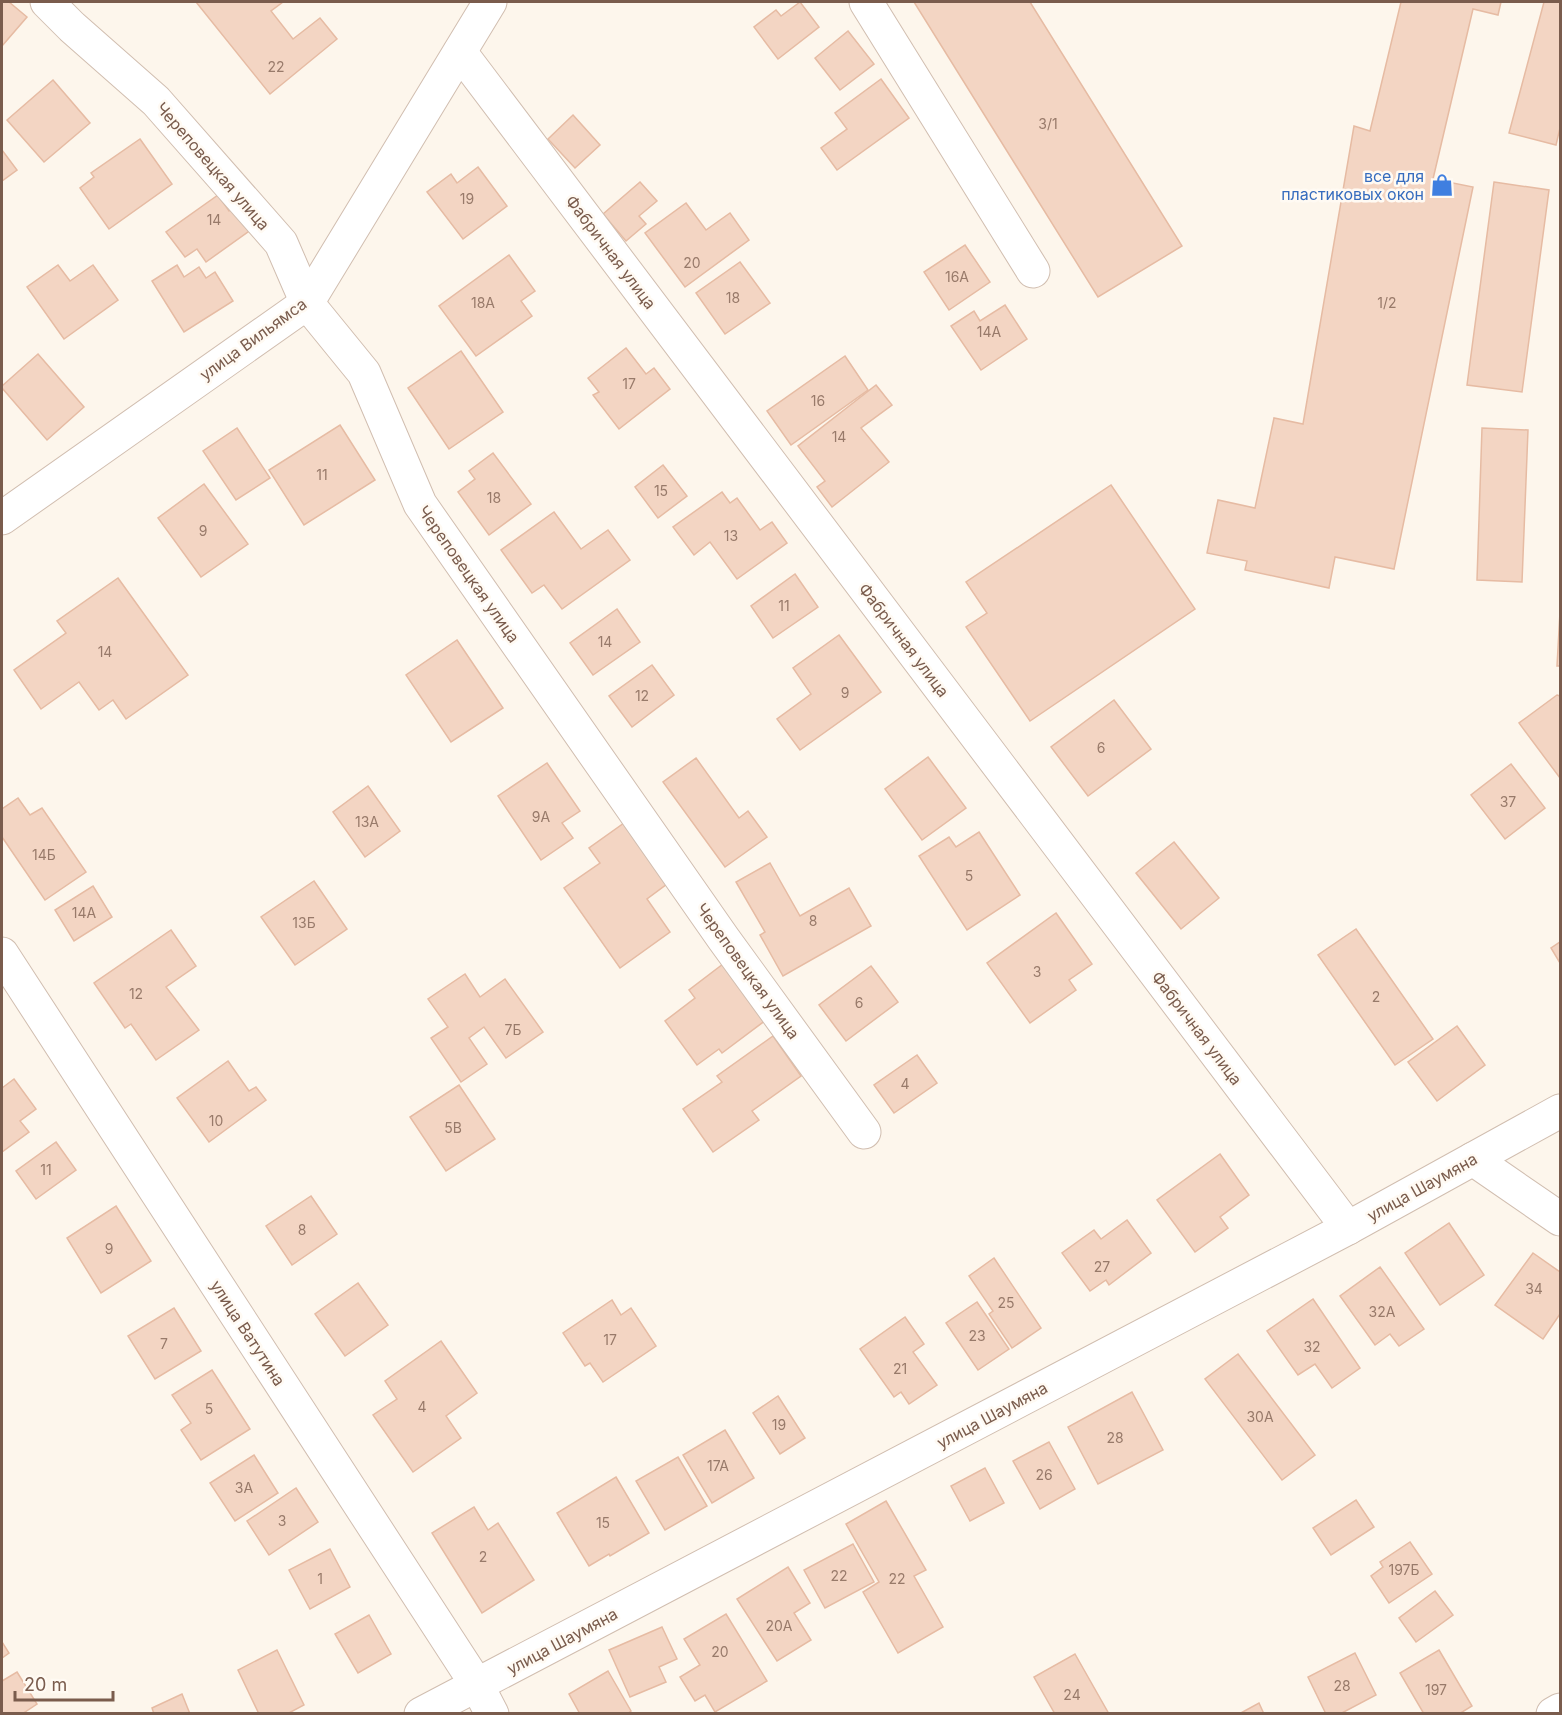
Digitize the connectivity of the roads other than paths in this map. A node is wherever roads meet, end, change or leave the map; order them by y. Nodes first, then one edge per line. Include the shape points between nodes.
1 (47, 2) edge
2 (490, 2) edge
3 (866, 2) edge
4 (460, 52) junction
5 (1033, 271) dead end
6 (307, 303) junction
7 (2, 518) edge
8 (2, 954) edge
9 (1560, 1111) edge
10 (864, 1132) dead end
11 (1473, 1159) junction
12 (1560, 1219) edge
13 (1348, 1228) junction
14 (485, 1699) edge
15 (1560, 1710) edge
16 (421, 1713) edge
17 (1552, 1713) edge

1 - 6 street, Череповецкая улица via 156,101 281,243
2 - 4 street, улица Вильямса
3 - 5 street
4 - 6 street, улица Вильямса
4 - 13 street, Фабричная улица
6 - 7 street, улица Вильямса
6 - 10 street, Череповецкая улица via 364,373 420,504 723,938
8 - 14 street, улица Ватутина
9 - 11 street, улица Шаумяна
11 - 12 street
11 - 13 street, улица Шаумяна
13 - 14 street, улица Шаумяна
14 - 16 street, улица Шаумяна
15 - 17 street

